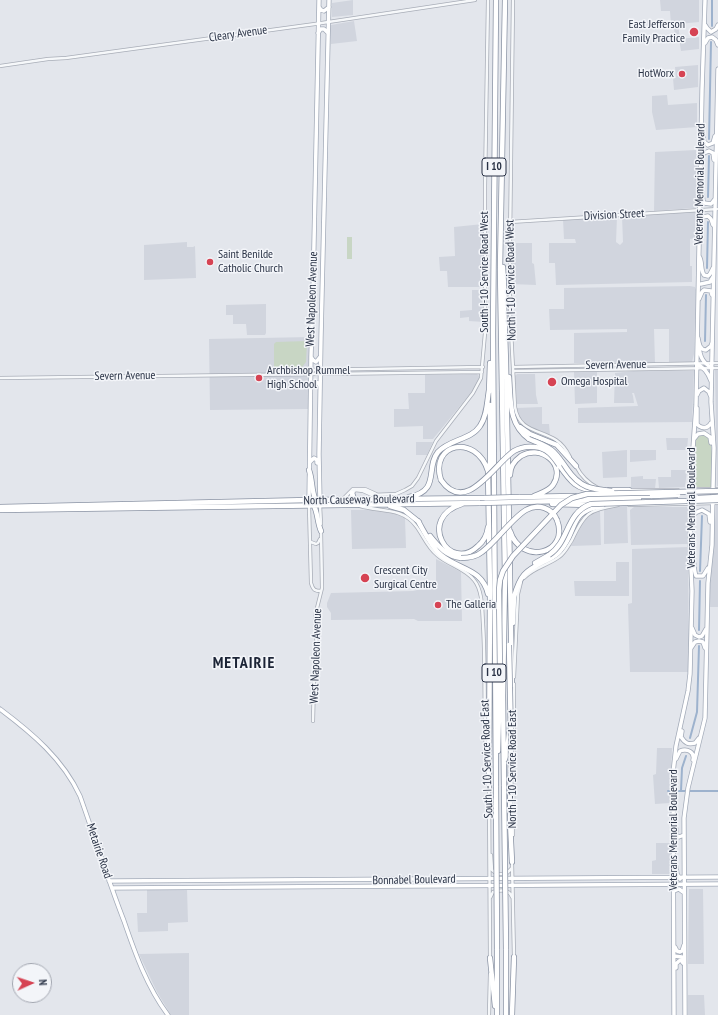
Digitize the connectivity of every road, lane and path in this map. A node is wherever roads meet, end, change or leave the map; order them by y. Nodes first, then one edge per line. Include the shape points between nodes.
1 (319, 0) edge
2 (329, 0) edge
3 (475, 0) edge
4 (488, 0) edge
5 (496, 0) edge
6 (505, 0) edge
7 (513, 0) edge
8 (705, 0) edge
9 (319, 6) junction
10 (329, 7) junction
11 (329, 22) junction
12 (704, 22) junction
13 (318, 23) junction
14 (718, 25) edge
15 (318, 34) junction
16 (328, 34) junction
17 (704, 44) junction
18 (718, 46) edge
19 (0, 66) edge
20 (718, 69) edge
21 (327, 75) junction
22 (318, 76) junction
23 (326, 81) junction
24 (318, 83) junction
25 (702, 119) junction
26 (717, 124) edge
27 (701, 161) junction
28 (716, 166) junction
29 (700, 186) junction
30 (716, 197) junction
31 (699, 209) junction
32 (717, 209) edge
33 (501, 213) junction
34 (510, 222) junction
35 (699, 229) junction
36 (714, 236) junction
37 (314, 253) junction
38 (323, 254) junction
39 (699, 255) junction
40 (714, 262) junction
41 (503, 267) junction
42 (314, 274) junction
43 (322, 274) junction
44 (714, 275) junction
45 (701, 284) dead end
46 (713, 308) junction
47 (697, 309) junction
48 (697, 333) junction
49 (493, 334) junction
50 (713, 337) junction
51 (699, 341) junction
52 (310, 356) junction
53 (321, 356) junction
54 (696, 363) junction
55 (705, 363) junction
56 (712, 363) junction
57 (718, 363) edge
58 (525, 366) junction
59 (483, 367) junction
60 (513, 367) junction
61 (433, 368) junction
62 (696, 368) junction
63 (703, 368) junction
64 (712, 368) junction
65 (718, 368) edge
66 (526, 371) junction
67 (310, 372) junction
68 (321, 372) junction
69 (482, 372) junction
70 (513, 372) junction
71 (433, 373) junction
72 (0, 378) edge
73 (310, 386) junction
74 (321, 389) junction
75 (489, 390) junction
76 (712, 392) junction
77 (712, 398) junction
78 (696, 404) junction
79 (513, 418) junction
80 (712, 422) junction
81 (693, 440) junction
82 (714, 460) junction
83 (309, 463) junction
84 (576, 466) junction
85 (309, 470) junction
86 (319, 482) junction
87 (489, 482) junction
88 (508, 490) junction
89 (658, 490) junction
90 (691, 490) junction
91 (632, 491) junction
92 (717, 491) edge
93 (352, 493) junction
94 (376, 495) junction
95 (613, 496) junction
96 (652, 497) junction
97 (718, 497) edge
98 (355, 499) junction
99 (397, 499) junction
100 (530, 499) junction
101 (309, 500) junction
102 (318, 500) junction
103 (342, 500) junction
104 (437, 501) junction
105 (561, 501) junction
106 (348, 502) junction
107 (718, 502) edge
108 (468, 503) junction
109 (713, 503) junction
110 (691, 504) junction
111 (320, 505) junction
112 (356, 505) junction
113 (382, 505) junction
114 (618, 505) junction
115 (629, 505) joint
116 (0, 506) edge
117 (312, 506) junction
118 (602, 506) junction
119 (0, 510) edge
120 (489, 514) junction
121 (418, 521) junction
122 (508, 526) junction
123 (690, 526) junction
124 (321, 533) junction
125 (712, 537) junction
126 (311, 541) junction
127 (690, 551) junction
128 (709, 564) junction
129 (505, 584) junction
130 (322, 591) junction
131 (516, 598) junction
132 (490, 606) junction
133 (691, 622) junction
134 (707, 627) junction
135 (512, 640) junction
136 (691, 648) junction
137 (706, 654) junction
138 (490, 700) junction
139 (0, 709) edge
140 (683, 718) junction
141 (314, 721) dead end
142 (704, 727) junction
143 (504, 762) junction
144 (674, 766) junction
145 (691, 775) junction
146 (496, 787) junction
147 (489, 788) junction
148 (674, 825) junction
149 (684, 835) junction
150 (490, 842) junction
151 (673, 855) junction
152 (512, 864) junction
153 (718, 877) edge
154 (658, 878) junction
155 (674, 878) junction
156 (680, 878) junction
157 (685, 878) junction
158 (490, 879) junction
159 (513, 879) junction
160 (109, 881) junction
161 (718, 883) edge
162 (682, 884) junction
163 (490, 885) junction
164 (647, 885) junction
165 (674, 885) junction
166 (513, 886) junction
167 (112, 888) junction
168 (674, 891) junction
169 (683, 892) junction
170 (489, 899) junction
171 (513, 899) junction
172 (685, 908) junction
173 (674, 944) junction
174 (685, 944) junction
175 (674, 956) junction
176 (514, 957) joint
177 (490, 958) junction
178 (683, 964) junction
179 (685, 972) junction
180 (674, 975) junction
181 (168, 1015) edge
182 (489, 1015) edge
183 (496, 1015) edge
184 (506, 1015) edge
185 (513, 1015) edge
186 (675, 1015) edge
187 (684, 1015) edge

1 - 9 main road, West Napoleon Avenue
2 - 10 main road, West Napoleon Avenue
3 - 11 street, Cleary Avenue
4 - 59 street, South I-10 Service Road West
5 - 49 highway, I 10
6 - 33 highway, I 10
7 - 34 street, North I-10 Service Road West
8 - 12 main road, Veterans Memorial Boulevard
9 - 10 main road via 324,11
9 - 13 main road, West Napoleon Avenue
10 - 11 main road, West Napoleon Avenue
11 - 13 street, Cleary Avenue
11 - 16 main road, West Napoleon Avenue
12 - 14 main road via 711,32
12 - 17 main road, Veterans Memorial Boulevard
13 - 15 main road, West Napoleon Avenue
13 - 19 street, Cleary Avenue
15 - 16 main road via 324,29
15 - 22 main road, West Napoleon Avenue
16 - 21 main road, West Napoleon Avenue
17 - 18 main road via 712,37
17 - 25 main road, Veterans Memorial Boulevard
20 - 26 main road, Veterans Memorial Boulevard
21 - 22 main road via 322,71
21 - 23 main road, West Napoleon Avenue
22 - 24 main road, West Napoleon Avenue
23 - 24 main road via 322,87
23 - 38 main road, West Napoleon Avenue
24 - 37 main road, West Napoleon Avenue
25 - 26 main road via 703,139 708,145 714,141
25 - 27 main road, Veterans Memorial Boulevard
26 - 28 main road, Veterans Memorial Boulevard
27 - 28 main road via 704,153 711,151
27 - 29 main road, Veterans Memorial Boulevard
28 - 30 main road, Veterans Memorial Boulevard
29 - 30 main road via 704,203 712,203
29 - 31 main road, Veterans Memorial Boulevard
30 - 32 main road, Veterans Memorial Boulevard
31 - 32 street, Division Street
31 - 34 street, Division Street
31 - 35 main road, Veterans Memorial Boulevard
32 - 36 main road, Veterans Memorial Boulevard
33 - 41 highway
33 - 129 highway, I 10
34 - 60 street, North I-10 Service Road West
35 - 36 main road via 702,218 710,217
35 - 39 main road, Veterans Memorial Boulevard
36 - 40 main road, Veterans Memorial Boulevard
37 - 38 main road via 318,259
37 - 42 main road, West Napoleon Avenue
38 - 43 main road, West Napoleon Avenue
39 - 40 main road via 704,276 710,274
39 - 47 main road, Veterans Memorial Boulevard
40 - 44 main road, Veterans Memorial Boulevard
41 - 79 highway
41 - 88 highway
42 - 43 main road via 318,270
42 - 52 main road, West Napoleon Avenue
43 - 53 main road, West Napoleon Avenue
44 - 45 main road via 711,282
44 - 46 main road, Veterans Memorial Boulevard
46 - 47 main road via 712,294 707,290 700,295
46 - 50 main road, Veterans Memorial Boulevard
47 - 48 main road, Veterans Memorial Boulevard
48 - 51 main road
48 - 54 main road, Veterans Memorial Boulevard
49 - 75 highway
49 - 146 highway, I 10
50 - 51 main road via 711,346 706,350 701,348
50 - 56 main road, Veterans Memorial Boulevard
51 - 55 main road via 701,356
52 - 53 main road via 316,362
52 - 67 main road, West Napoleon Avenue
53 - 68 main road, West Napoleon Avenue
54 - 55 street, Severn Avenue
54 - 58 street, Severn Avenue
54 - 62 main road, Veterans Memorial Boulevard
54 - 63 main road
55 - 56 street, Severn Avenue
55 - 64 main road
56 - 57 street, Severn Avenue
56 - 64 main road, Veterans Memorial Boulevard
58 - 60 street, Severn Avenue
58 - 66 street
59 - 61 street, Severn Avenue
59 - 69 street, South I-10 Service Road West
60 - 70 street, North I-10 Service Road West
61 - 68 street, Severn Avenue
61 - 71 street
62 - 63 street, Severn Avenue
62 - 66 street, Severn Avenue
62 - 78 main road, Veterans Memorial Boulevard
63 - 64 street, Severn Avenue
63 - 76 main road via 709,377
64 - 65 street, Severn Avenue
64 - 76 main road, Veterans Memorial Boulevard
66 - 70 street, Severn Avenue
67 - 68 street, Severn Avenue
67 - 72 street, Severn Avenue
67 - 73 main road, West Napoleon Avenue
68 - 71 street, Severn Avenue
68 - 74 main road, West Napoleon Avenue
69 - 71 street, Severn Avenue
69 - 94 street, South I-10 Service Road West via 478,385 436,440 415,483 400,493
70 - 84 street, North I-10 Service Road West via 515,407 519,420 528,428 555,440 566,449
73 - 74 main road via 317,382
73 - 83 main road, West Napoleon Avenue
74 - 86 main road, West Napoleon Avenue
75 - 87 highway
75 - 99 highway via 486,412 478,429 446,445 437,453 433,460 431,480 426,488 411,497
76 - 77 main road, Veterans Memorial Boulevard
77 - 78 main road via 706,389 702,388 697,394
77 - 80 main road, Veterans Memorial Boulevard
78 - 80 main road via 697,424 704,428
78 - 81 main road, Veterans Memorial Boulevard
79 - 84 highway via 524,431 561,448
79 - 91 highway, bridge via 519,430 529,439 553,450 576,481 582,485 596,489
80 - 82 main road, Veterans Memorial Boulevard
81 - 82 main road via 701,433 709,436
81 - 90 main road, Veterans Memorial Boulevard
82 - 92 main road, Veterans Memorial Boulevard
83 - 85 main road, West Napoleon Avenue
83 - 86 main road via 312,458 317,460
84 - 91 street, North I-10 Service Road West via 581,475 595,486
85 - 101 main road, West Napoleon Avenue
85 - 102 highway via 312,493
86 - 102 main road, West Napoleon Avenue
87 - 91 highway, bridge via 488,471 486,463 474,450 462,447 449,450 439,463 438,472 441,480 450,490 470,491 480,483 509,455 523,447 538,447 551,454 571,481 582,488 590,491
87 - 120 highway
88 - 100 highway via 513,464 522,455 541,453 553,462 556,476 548,489
88 - 122 highway
89 - 90 street
89 - 91 street
89 - 95 highway
90 - 92 street
90 - 110 main road, Veterans Memorial Boulevard
91 - 92 highway, bridge
91 - 146 highway, bridge via 587,494 567,500 507,562 499,590 500,721
92 - 96 highway, North Causeway Boulevard, bridge
92 - 109 main road, Veterans Memorial Boulevard
93 - 94 street, South I-10 Service Road West via 359,490
93 - 98 highway
93 - 106 street
94 - 103 street, South I-10 Service Road West via 364,489 353,489
95 - 96 highway, North Causeway Boulevard
95 - 105 highway, North Causeway Boulevard
96 - 97 highway, North Causeway Boulevard, bridge
96 - 105 highway, North Causeway Boulevard
98 - 99 highway, North Causeway Boulevard
98 - 106 highway, North Causeway Boulevard
99 - 104 highway, North Causeway Boulevard
100 - 104 highway, North Causeway Boulevard, bridge
100 - 105 highway, North Causeway Boulevard
100 - 105 highway
100 - 108 highway, North Causeway Boulevard, bridge
101 - 102 highway, North Causeway Boulevard
101 - 116 highway, North Causeway Boulevard
101 - 117 highway
102 - 103 highway, North Causeway Boulevard
102 - 111 highway
103 - 106 highway, North Causeway Boulevard
104 - 108 highway, North Causeway Boulevard
104 - 113 highway, North Causeway Boulevard
105 - 118 highway
106 - 111 highway, North Causeway Boulevard
106 - 112 highway, North Causeway Boulevard
107 - 109 street
107 - 131 highway, bridge via 583,506 573,517 557,548 524,571 516,583
108 - 120 highway via 451,509 439,525 442,542 452,552 461,554 475,549 485,538
109 - 110 street
109 - 125 main road, Veterans Memorial Boulevard
110 - 115 street
110 - 123 main road, Veterans Memorial Boulevard
111 - 117 highway, North Causeway Boulevard
111 - 124 street, West Napoleon Avenue
112 - 113 highway, North Causeway Boulevard
112 - 147 street, South I-10 Service Road East via 392,511 408,518 416,525 435,554 474,579 480,590 485,650
113 - 121 highway via 399,508 410,513
114 - 115 highway
114 - 118 highway
114 - 131 street, North I-10 Service Road East via 597,509 584,518 568,548 558,558 528,573 521,582
117 - 119 highway, North Causeway Boulevard
117 - 124 highway via 317,512
117 - 126 street, West Napoleon Avenue
118 - 131 highway via 590,508 579,516 560,551 527,571 519,581
120 - 132 highway
121 - 122 highway, bridge via 443,551 461,558 481,553 520,515 536,507 553,512 559,527 558,539 542,552 527,551 518,545 512,536
121 - 132 highway via 442,556 472,571 483,582
122 - 135 highway
123 - 125 main road via 695,513 705,511 709,514
123 - 127 main road, Veterans Memorial Boulevard
124 - 126 street via 318,543 314,544
124 - 130 street, West Napoleon Avenue
125 - 128 main road, Veterans Memorial Boulevard
126 - 130 street, West Napoleon Avenue via 312,588
127 - 128 main road via 696,576 703,576
127 - 133 main road, Veterans Memorial Boulevard
128 - 134 main road, Veterans Memorial Boulevard
129 - 143 highway, I 10
129 - 152 highway, bridge via 509,645
130 - 141 street, West Napoleon Avenue via 315,616 317,658
131 - 135 highway
131 - 152 street, North I-10 Service Road East
132 - 138 highway
133 - 134 main road via 694,633 699,637
133 - 136 main road, Veterans Memorial Boulevard
134 - 137 main road, Veterans Memorial Boulevard
135 - 143 highway via 512,712
136 - 137 main road via 696,641 701,641
136 - 140 main road, Veterans Memorial Boulevard via 690,681
137 - 142 main road, Veterans Memorial Boulevard
138 - 146 highway
138 - 147 highway
139 - 160 main road, Metairie Road via 34,736 68,774 80,796
140 - 142 main road via 682,737 688,744 698,741 701,728
140 - 144 main road, Veterans Memorial Boulevard
142 - 145 main road, Veterans Memorial Boulevard
143 - 184 highway, I 10, bridge
144 - 145 main road via 678,753 683,750 690,751 694,755
144 - 148 main road, Veterans Memorial Boulevard
145 - 149 main road, Veterans Memorial Boulevard via 686,795
146 - 183 highway, I 10, bridge
147 - 150 street, South I-10 Service Road East
148 - 149 main road via 676,836
148 - 151 main road, Veterans Memorial Boulevard
149 - 157 main road, Veterans Memorial Boulevard
150 - 152 street via 492,870 497,874 506,874
150 - 158 street, South I-10 Service Road East
151 - 155 main road, Veterans Memorial Boulevard
151 - 156 main road
152 - 159 street, North I-10 Service Road East
153 - 157 main road, Bonnabel Boulevard
154 - 155 main road, Bonnabel Boulevard
154 - 159 main road, Bonnabel Boulevard
154 - 164 main road via 647,880
155 - 156 main road, Bonnabel Boulevard
155 - 162 main road
155 - 165 main road, Veterans Memorial Boulevard
156 - 157 main road, Bonnabel Boulevard
156 - 162 main road
157 - 162 main road, Veterans Memorial Boulevard
158 - 159 main road, Bonnabel Boulevard
158 - 160 main road, Bonnabel Boulevard
158 - 163 street, South I-10 Service Road East
159 - 166 street, North I-10 Service Road East
160 - 167 main road, Metairie Road
161 - 162 main road, Bonnabel Boulevard
162 - 165 main road, Bonnabel Boulevard
162 - 169 main road
162 - 172 main road, Veterans Memorial Boulevard
163 - 166 main road, Bonnabel Boulevard
163 - 167 main road, Bonnabel Boulevard
163 - 170 street, South I-10 Service Road East
164 - 165 main road, Bonnabel Boulevard
164 - 166 main road, Bonnabel Boulevard
165 - 168 main road, Veterans Memorial Boulevard
166 - 171 street, North I-10 Service Road East
167 - 181 main road, Metairie Road via 141,966
168 - 169 main road via 679,889
168 - 173 main road, Veterans Memorial Boulevard
169 - 172 main road
170 - 171 street via 493,892 498,890 507,891
170 - 177 street, South I-10 Service Road East
171 - 176 street, North I-10 Service Road East
172 - 174 main road, Veterans Memorial Boulevard
173 - 174 main road via 679,952
173 - 175 main road, Veterans Memorial Boulevard
174 - 179 main road, Veterans Memorial Boulevard
175 - 178 main road via 682,957
175 - 180 main road, Veterans Memorial Boulevard
176 - 185 highway
177 - 182 street, South I-10 Service Road East
177 - 183 highway
178 - 179 main road
178 - 180 main road via 681,960 677,962
179 - 187 main road, Veterans Memorial Boulevard
180 - 186 main road, Veterans Memorial Boulevard

